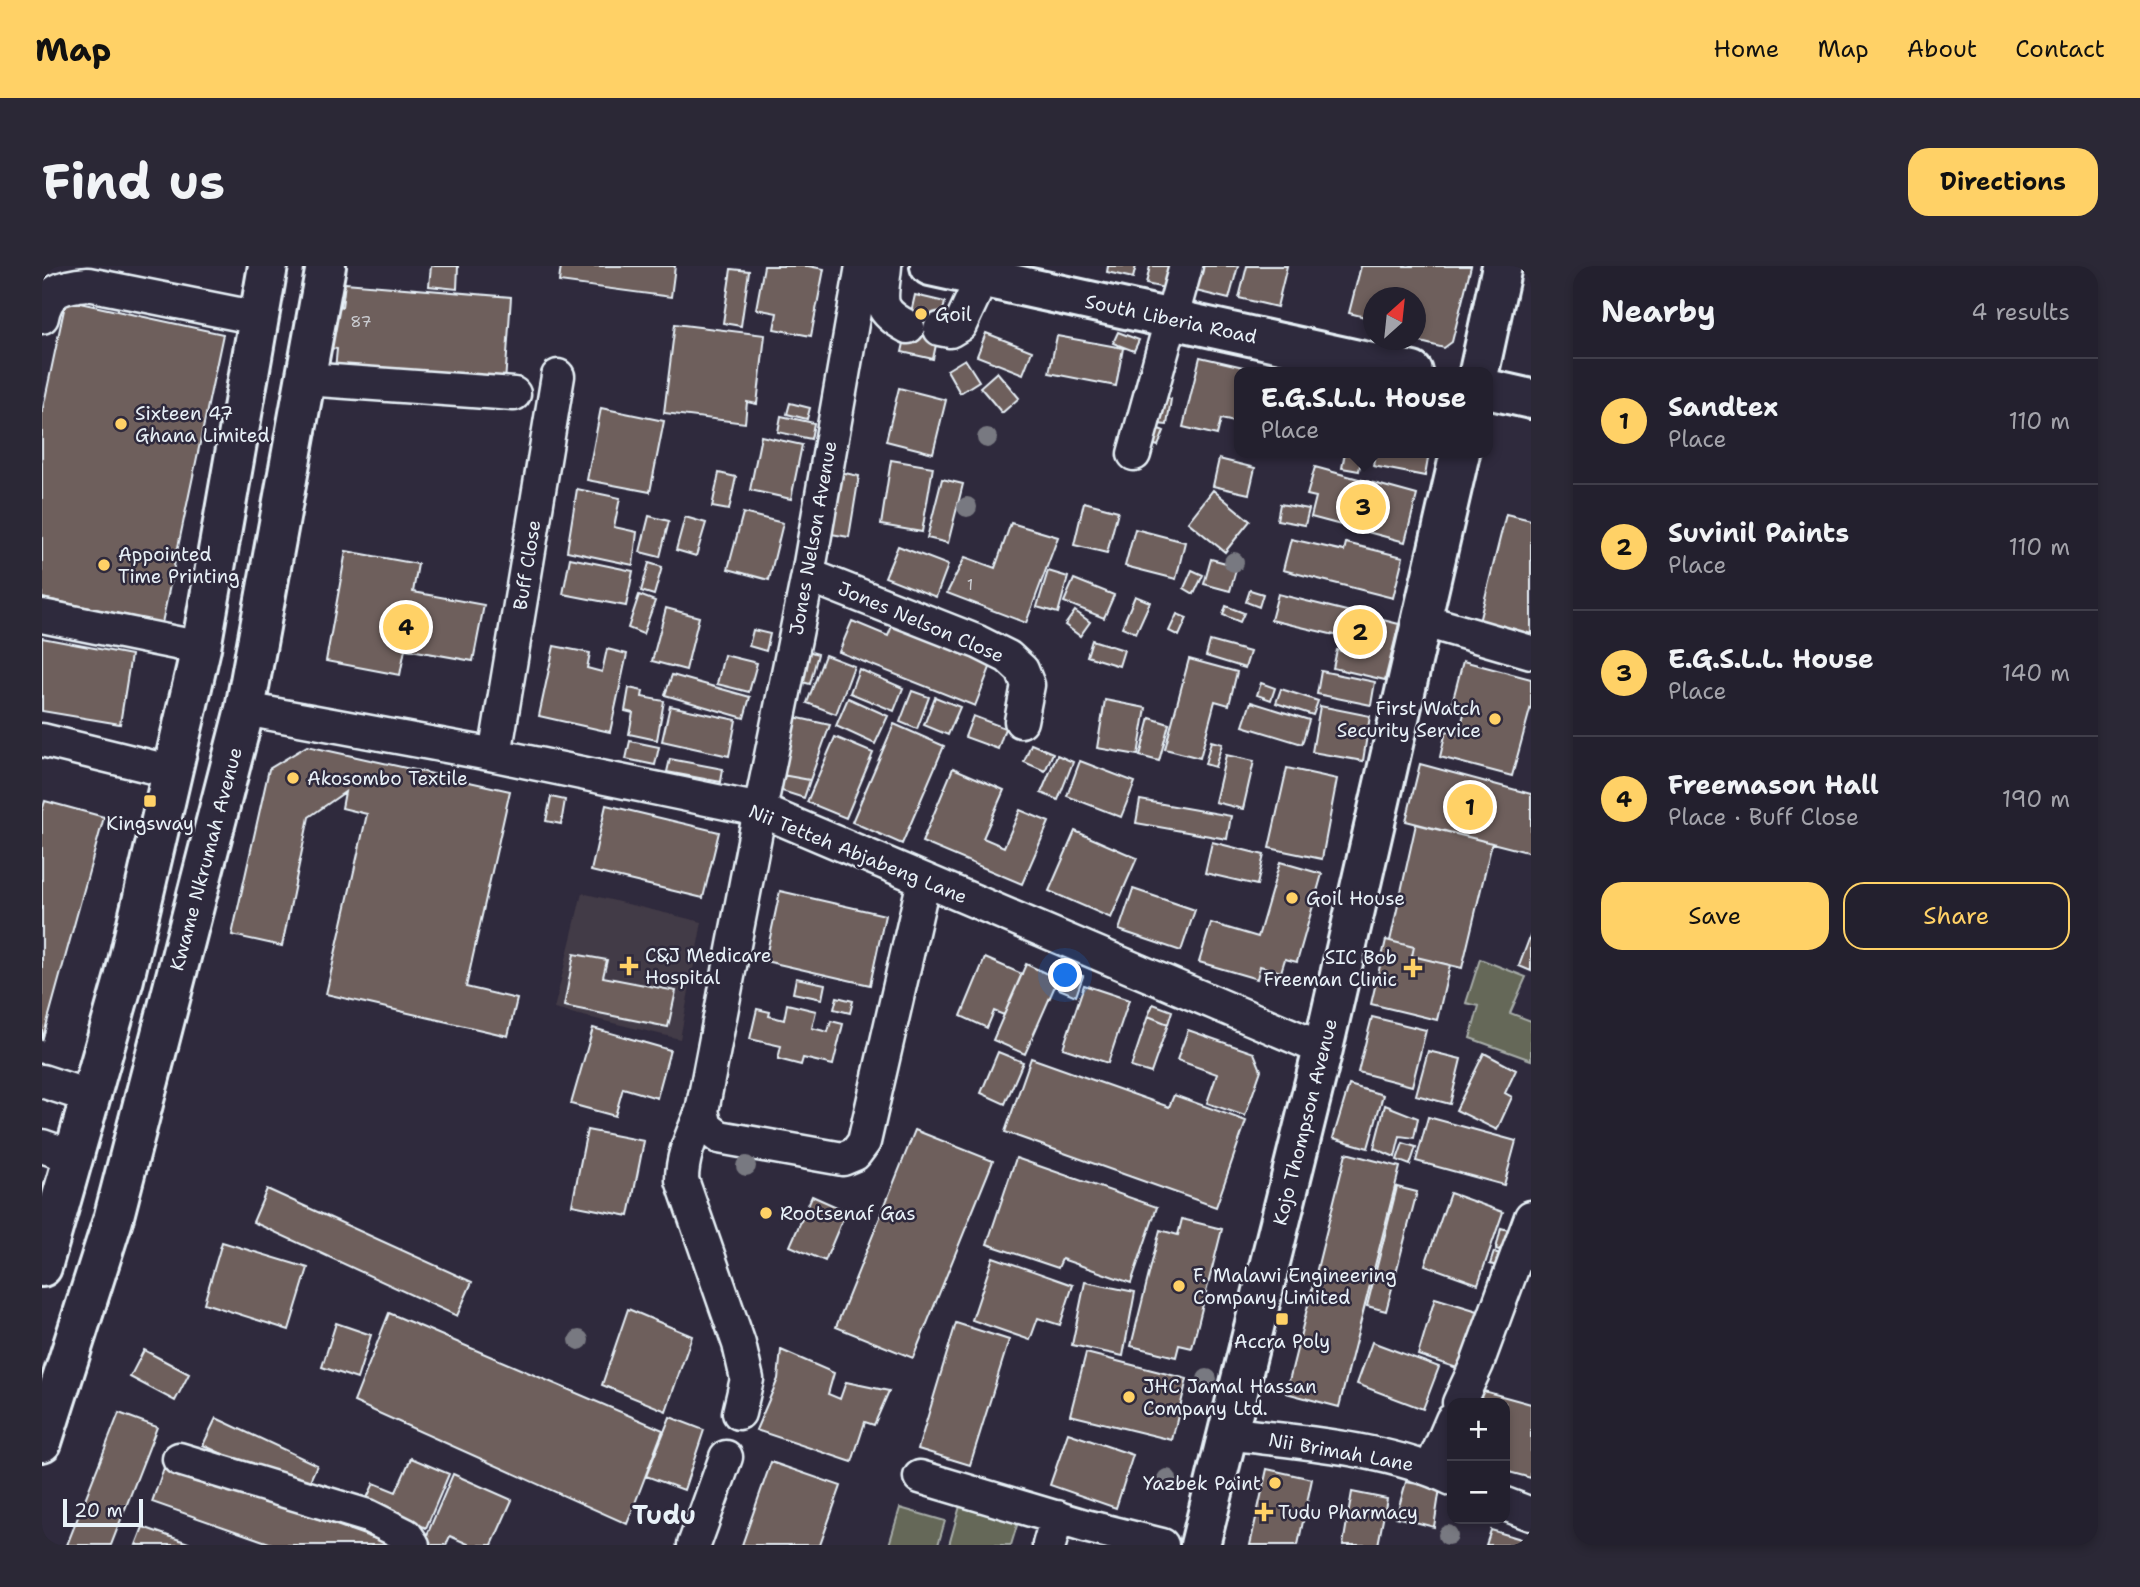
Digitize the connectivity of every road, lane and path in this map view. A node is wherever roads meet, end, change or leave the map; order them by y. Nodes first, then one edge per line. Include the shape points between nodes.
1 (268, 266) edge
2 (326, 266) edge
3 (862, 266) edge
4 (885, 266) edge
5 (930, 266) edge
6 (1186, 266) edge
7 (1502, 266) edge
8 (982, 278) junction
9 (42, 317) edge
10 (258, 318) junction
11 (1171, 319) junction
12 (908, 327) dead end
13 (940, 329) dead end
14 (1390, 367) edge
15 (1480, 367) edge
16 (558, 376) dead end
17 (305, 379) junction
18 (1493, 390) edge
19 (514, 394) dead end
20 (1531, 399) edge
21 (1134, 454) dead end
22 (1459, 458) edge
23 (808, 575) junction
24 (42, 616) edge
25 (1421, 620) junction
26 (201, 648) junction
27 (1531, 652) edge
28 (245, 709) junction
29 (1021, 721) dead end
30 (42, 740) edge
31 (495, 755) junction
32 (173, 772) junction
33 (760, 810) junction
34 (924, 880) junction
35 (1324, 1049) junction
36 (42, 1081) edge
37 (91, 1097) junction
38 (702, 1111) junction
39 (58, 1152) edge
40 (1531, 1217) edge
41 (42, 1267) edge
42 (1462, 1398) edge
43 (739, 1413) dead end
44 (1227, 1433) junction
45 (42, 1442) edge
46 (1447, 1447) edge
47 (726, 1457) dead end
48 (179, 1459) dead end
49 (1442, 1474) edge
50 (920, 1477) dead end
51 (1510, 1506) edge
52 (1531, 1514) edge
53 (1053, 1531) edge
54 (413, 1545) edge
55 (694, 1545) edge
56 (1162, 1545) edge
57 (1200, 1545) edge

1 - 10 main road
2 - 17 main road, Kwame Nkrumah Avenue
3 - 23 street, Jones Nelson Avenue
4 - 12 street via 882,305 890,317
5 - 8 main road, South Liberia Road
6 - 11 street
7 - 15 main road
8 - 11 main road, South Liberia Road
8 - 13 street via 960,325 950,331
9 - 10 street via 44,306 65,285 88,284
10 - 26 main road
11 - 14 main road, South Liberia Road
11 - 21 street
16 - 31 street, Buff Close
17 - 19 street
17 - 28 main road, Kwame Nkrumah Avenue
18 - 20 main road
22 - 25 main road, Kojo Thompson Avenue
23 - 29 street, Jones Nelson Close via 1008,657 1022,670 1028,685
23 - 33 street, Jones Nelson Avenue
24 - 26 street
25 - 27 street
25 - 35 main road, Kojo Thompson Avenue
26 - 32 main road
28 - 31 street, Nii Tetteh Abjabeng Lane
28 - 45 main road, Kwame Nkrumah Avenue via 113,1220
30 - 32 street
31 - 33 street, Nii Tetteh Abjabeng Lane
32 - 37 main road
33 - 34 street, Nii Tetteh Abjabeng Lane
33 - 38 street, Jones Nelson Avenue
34 - 35 street, Nii Tetteh Abjabeng Lane
34 - 38 street via 864,1142 855,1154 843,1159 719,1137 706,1126
35 - 44 main road, Kojo Thompson Avenue
36 - 37 street
37 - 39 main road
38 - 43 street, Jones Nelson Avenue via 684,1153 682,1180 740,1344 747,1379
39 - 41 main road
40 - 42 street
44 - 49 street, Nii Brimah Lane via 1385,1457
44 - 57 main road, Kojo Thompson Avenue
46 - 49 street
47 - 55 street
48 - 54 street via 368,1516 406,1535
50 - 53 street
51 - 52 street
53 - 56 street

